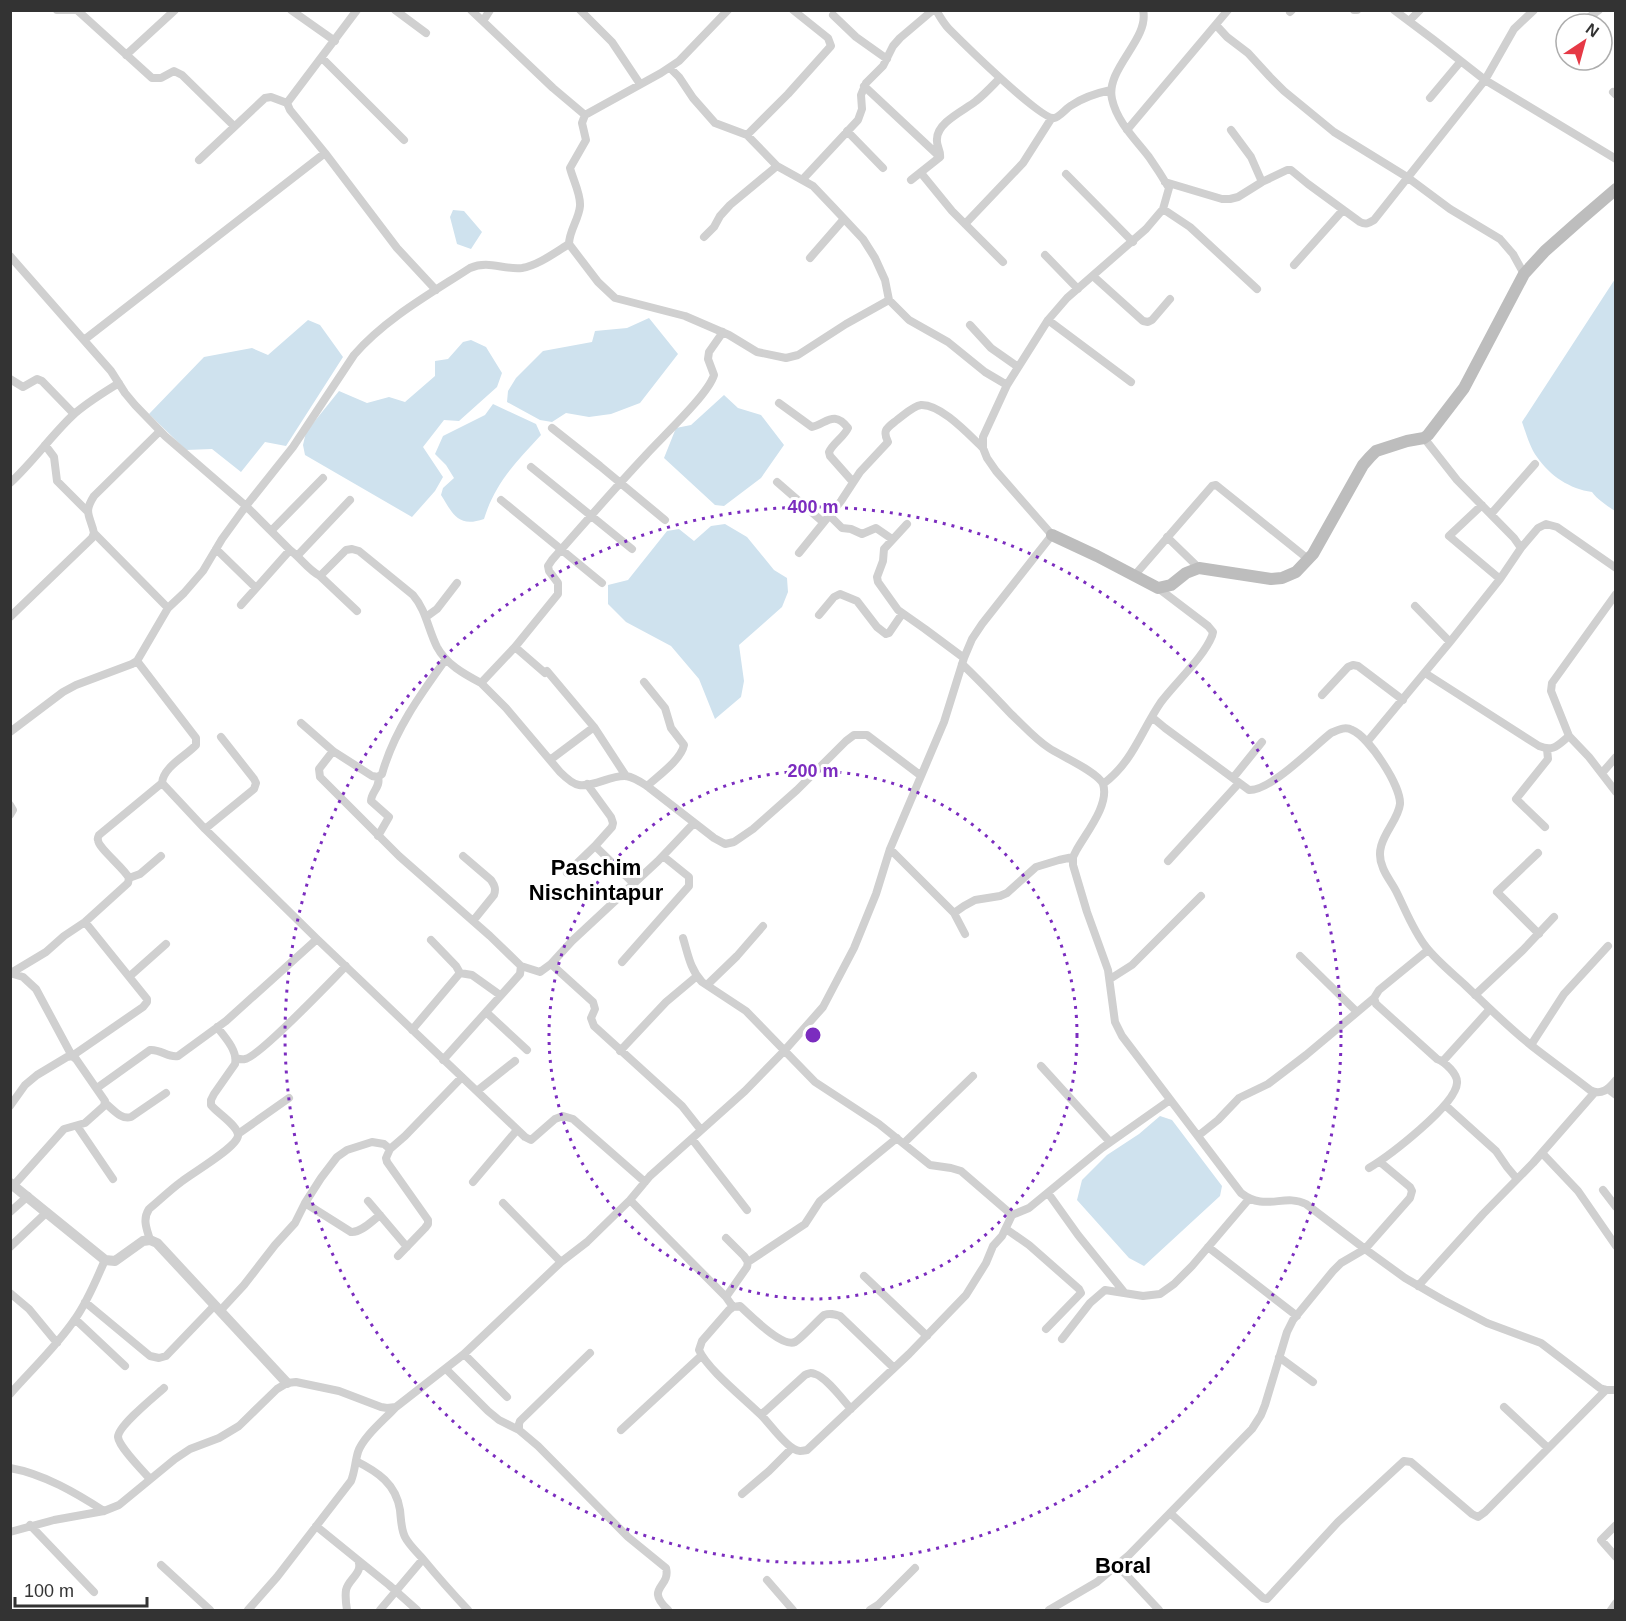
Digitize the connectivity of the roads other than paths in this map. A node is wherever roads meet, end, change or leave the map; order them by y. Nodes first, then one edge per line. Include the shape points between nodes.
1 (57, 10) edge
2 (77, 10) edge
3 (175, 10) edge
4 (291, 10) edge
5 (357, 10) edge
6 (395, 10) edge
7 (471, 10) edge
8 (490, 10) edge
9 (580, 10) edge
10 (793, 10) edge
11 (934, 10) edge
12 (1143, 10) edge
13 (1228, 10) edge
14 (1394, 10) edge
15 (1420, 10) edge
16 (1534, 10) edge
17 (724, 12) edge
18 (833, 15) dead end
19 (483, 21) junction
20 (1409, 21) junction
21 (1216, 25) junction
22 (426, 33) dead end
23 (335, 41) junction
24 (126, 55) junction
25 (322, 57) junction
26 (887, 60) junction
27 (1461, 61) junction
28 (670, 68) junction
29 (1000, 78) junction
30 (1485, 80) junction
31 (640, 84) junction
32 (864, 86) junction
33 (1111, 90) junction
34 (1430, 98) dead end
35 (287, 103) junction
36 (585, 115) junction
37 (1051, 119) junction
38 (234, 126) junction
39 (1127, 130) junction
40 (1231, 130) dead end
41 (847, 131) junction
42 (747, 135) junction
43 (404, 140) dead end
44 (325, 153) junction
45 (940, 157) junction
46 (1616, 159) edge
47 (199, 160) dead end
48 (777, 166) junction
49 (882, 168) dead end
50 (921, 173) junction
51 (1066, 174) dead end
52 (1407, 177) junction
53 (803, 179) junction
54 (911, 180) dead end
55 (1165, 182) junction
56 (1262, 182) junction
57 (1616, 189) edge
58 (1163, 209) junction
59 (1343, 210) junction
60 (844, 219) junction
61 (965, 224) junction
62 (704, 237) dead end
63 (1133, 242) junction
64 (569, 244) junction
65 (1045, 255) dead end
66 (10, 256) edge
67 (810, 258) dead end
68 (1003, 262) dead end
69 (1294, 265) dead end
70 (1524, 274) junction
71 (1093, 276) junction
72 (1078, 289) junction
73 (1257, 289) dead end
74 (436, 290) junction
75 (1170, 299) dead end
76 (889, 300) junction
77 (1048, 320) junction
78 (970, 325) dead end
79 (723, 333) junction
80 (84, 340) junction
81 (1018, 367) junction
82 (10, 378) edge
83 (1131, 382) dead end
84 (119, 383) junction
85 (1007, 385) junction
86 (779, 403) dead end
87 (74, 414) junction
88 (552, 428) dead end
89 (160, 431) junction
90 (1424, 438) junction
91 (45, 445) junction
92 (983, 448) junction
93 (1535, 464) dead end
94 (531, 467) dead end
95 (322, 478) dead end
96 (620, 482) junction
97 (777, 482) dead end
98 (853, 482) junction
99 (10, 483) edge
100 (350, 500) dead end
101 (501, 500) dead end
102 (1482, 505) junction
103 (246, 507) junction
104 (87, 512) junction
105 (1491, 514) junction
106 (591, 516) junction
107 (826, 519) junction
108 (665, 520) dead end
109 (907, 524) dead end
110 (271, 531) junction
111 (94, 532) junction
112 (1052, 535) junction
113 (1167, 537) junction
114 (892, 539) junction
115 (1521, 548) junction
116 (216, 549) junction
117 (632, 549) dead end
118 (561, 550) junction
119 (294, 552) junction
120 (799, 553) dead end
121 (1308, 560) junction
122 (1199, 568) junction
123 (1616, 568) edge
124 (320, 576) junction
125 (1134, 576) junction
126 (1500, 579) junction
127 (458, 583) dead end
128 (602, 583) dead end
129 (256, 588) junction
130 (1158, 588) junction
131 (1616, 594) edge
132 (241, 605) dead end
133 (1415, 606) dead end
134 (168, 608) junction
135 (357, 612) dead end
136 (903, 614) junction
137 (819, 615) dead end
138 (10, 617) edge
139 (426, 617) junction
140 (1450, 642) junction
141 (515, 647) junction
142 (446, 659) junction
143 (137, 661) junction
144 (963, 661) junction
145 (1425, 673) junction
146 (644, 682) dead end
147 (481, 683) junction
148 (1322, 695) dead end
149 (1403, 700) junction
150 (1153, 718) junction
151 (300, 723) dead end
152 (594, 728) junction
153 (10, 732) edge
154 (1569, 736) junction
155 (221, 737) dead end
156 (1262, 742) dead end
157 (1367, 742) junction
158 (1547, 749) junction
159 (333, 751) junction
160 (1616, 757) edge
161 (550, 760) junction
162 (1602, 773) junction
163 (920, 775) junction
164 (626, 776) junction
165 (378, 777) junction
166 (1236, 781) junction
167 (162, 783) junction
168 (587, 784) junction
169 (1103, 784) junction
170 (647, 786) junction
171 (1616, 792) edge
172 (10, 805) edge
173 (10, 815) edge
174 (694, 823) junction
175 (1545, 827) dead end
176 (205, 829) junction
177 (378, 836) junction
178 (595, 846) junction
179 (891, 849) junction
180 (1538, 853) dead end
181 (161, 856) dead end
182 (463, 856) dead end
183 (663, 856) junction
184 (1073, 857) junction
185 (1168, 861) dead end
186 (567, 873) dead end
187 (129, 878) junction
188 (633, 884) junction
189 (1201, 896) dead end
190 (954, 913) junction
191 (1554, 917) dead end
192 (85, 921) junction
193 (473, 921) junction
194 (763, 926) dead end
195 (965, 934) dead end
196 (1539, 934) junction
197 (683, 938) dead end
198 (317, 939) junction
199 (431, 940) dead end
200 (166, 944) dead end
201 (1608, 946) dead end
202 (1428, 950) junction
203 (1300, 956) dead end
204 (622, 962) dead end
205 (551, 964) junction
206 (346, 966) junction
207 (521, 966) junction
208 (11, 973) edge
209 (460, 973) junction
210 (130, 976) junction
211 (697, 976) junction
212 (1110, 979) junction
213 (707, 985) junction
214 (500, 995) junction
215 (1475, 995) junction
216 (1374, 998) junction
217 (1490, 1009) junction
218 (486, 1012) junction
219 (1357, 1012) junction
220 (218, 1027) junction
221 (412, 1030) junction
222 (1531, 1045) junction
223 (526, 1050) dead end
224 (785, 1050) junction
225 (620, 1051) junction
226 (72, 1056) junction
227 (236, 1058) junction
228 (443, 1060) junction
229 (515, 1061) dead end
230 (1443, 1061) junction
231 (1041, 1066) dead end
232 (973, 1076) dead end
233 (462, 1077) junction
234 (1616, 1080) edge
235 (97, 1088) junction
236 (477, 1091) junction
237 (1595, 1092) junction
238 (1612, 1092) edge
239 (166, 1093) dead end
240 (290, 1098) dead end
241 (1170, 1100) junction
242 (105, 1103) junction
243 (1445, 1105) junction
244 (10, 1106) edge
245 (76, 1126) junction
246 (517, 1130) junction
247 (701, 1131) junction
248 (238, 1134) junction
249 (1198, 1136) junction
250 (692, 1139) junction
251 (901, 1140) junction
252 (1110, 1142) junction
253 (390, 1149) junction
254 (1542, 1153) junction
255 (1380, 1162) junction
256 (1370, 1168) dead end
257 (113, 1179) dead end
258 (1517, 1179) junction
259 (473, 1182) dead end
260 (645, 1182) junction
261 (12, 1184) edge
262 (1603, 1190) dead end
263 (1048, 1193) junction
264 (28, 1196) junction
265 (1249, 1199) junction
266 (630, 1200) junction
267 (368, 1201) dead end
268 (305, 1203) junction
269 (503, 1203) dead end
270 (1616, 1207) edge
271 (747, 1210) dead end
272 (10, 1212) edge
273 (47, 1212) junction
274 (380, 1215) junction
275 (1012, 1215) junction
276 (1006, 1229) junction
277 (726, 1238) dead end
278 (150, 1240) junction
279 (1616, 1246) edge
280 (10, 1247) edge
281 (407, 1247) junction
282 (1208, 1247) junction
283 (1365, 1249) junction
284 (398, 1256) dead end
285 (105, 1260) junction
286 (561, 1262) junction
287 (748, 1262) junction
288 (864, 1276) dead end
289 (1418, 1286) junction
290 (1124, 1292) junction
291 (10, 1293) edge
292 (726, 1298) junction
293 (85, 1302) junction
294 (733, 1307) junction
295 (217, 1308) junction
296 (1297, 1316) junction
297 (75, 1319) junction
298 (1046, 1329) dead end
299 (927, 1336) junction
300 (1062, 1338) dead end
301 (57, 1343) junction
302 (590, 1353) dead end
303 (464, 1354) junction
304 (701, 1356) junction
305 (1279, 1357) junction
306 (125, 1366) dead end
307 (894, 1368) junction
308 (446, 1369) junction
309 (1313, 1382) dead end
310 (287, 1383) junction
311 (164, 1388) dead end
312 (1606, 1390) junction
313 (1616, 1390) edge
314 (10, 1394) edge
315 (507, 1397) dead end
316 (396, 1407) junction
317 (1504, 1407) dead end
318 (851, 1409) junction
319 (761, 1415) junction
320 (519, 1430) junction
321 (621, 1430) dead end
322 (792, 1448) junction
323 (1548, 1448) junction
324 (356, 1461) junction
325 (10, 1468) edge
326 (150, 1479) junction
327 (742, 1494) dead end
328 (104, 1511) junction
329 (1170, 1513) junction
330 (30, 1525) junction
331 (316, 1526) junction
332 (1616, 1526) edge
333 (10, 1532) edge
334 (1616, 1557) edge
335 (423, 1559) junction
336 (358, 1560) junction
337 (160, 1565) dead end
338 (1117, 1565) junction
339 (915, 1568) dead end
340 (767, 1580) dead end
341 (396, 1591) junction
342 (94, 1592) dead end
343 (1616, 1603) edge
344 (210, 1611) edge
345 (248, 1611) edge
346 (346, 1611) edge
347 (380, 1611) edge
348 (417, 1611) edge
349 (468, 1611) edge
350 (668, 1611) edge
351 (793, 1611) edge
352 (870, 1611) edge
353 (1049, 1611) edge
354 (1159, 1611) edge
355 (1611, 1611) edge

1 - 2 street
2 - 24 street
3 - 24 street
4 - 23 street
5 - 23 street
6 - 22 street
7 - 19 street
8 - 19 street
9 - 31 street via 612,42
10 - 42 street via 828,38 831,46
11 - 26 street via 900,38
11 - 29 street
12 - 33 street via 1144,23
13 - 21 street
14 - 20 street
15 - 20 street
16 - 30 street via 1514,29
17 - 28 street
18 - 26 street
19 - 36 street
20 - 27 street
21 - 39 street
21 - 52 street via 1284,91 1334,132
23 - 25 street
24 - 38 street via 152,78 178,71
25 - 35 street
25 - 43 street
26 - 32 street
27 - 30 street
27 - 34 street
28 - 31 street
28 - 42 street via 715,123
29 - 37 street
29 - 45 street via 945,124 936,141
30 - 46 street
30 - 52 street
31 - 36 street
32 - 41 street via 861,114
32 - 45 street
33 - 37 street via 1083,99
33 - 39 street
35 - 38 street via 271,96 265,98
35 - 44 street
36 - 64 street via 582,123 586,140 570,168 580,208
37 - 61 street via 1023,163
38 - 47 street
39 - 55 street
40 - 56 street via 1251,157
41 - 49 street
41 - 53 street
42 - 48 street
44 - 74 street via 397,248
44 - 80 street
45 - 50 street
48 - 53 street
48 - 62 street via 723,212
50 - 54 street
50 - 61 street
51 - 63 street
52 - 59 street via 1369,224
52 - 70 street via 1500,239
53 - 60 street
55 - 56 street via 1222,199 1238,197
55 - 58 street via 1169,188
56 - 59 street via 1291,170
57 - 70 main road
58 - 63 street
58 - 73 street via 1190,227
59 - 69 street
60 - 67 street
60 - 76 street via 875,258
61 - 68 street
63 - 71 street
64 - 74 street via 531,266 480,264
64 - 79 street via 615,298 685,316
65 - 72 street
66 - 80 street
70 - 90 main road via 1464,388
71 - 72 street
71 - 75 street via 1143,321 1152,320
72 - 77 street
74 - 103 street via 363,344 293,447
76 - 79 street via 793,357 757,352
76 - 85 street via 909,320 948,342
77 - 81 street
77 - 83 street
78 - 81 street
79 - 96 street via 709,352 714,375 711,382
80 - 84 street
81 - 85 street
82 - 87 street via 23,387 37,379 42,381
84 - 87 street
84 - 89 street
85 - 92 street via 983,437
86 - 98 street via 812,427 830,418 846,424 848,428 829,452
87 - 91 street
88 - 96 street
89 - 103 street
89 - 104 street via 94,496
90 - 102 street
90 - 121 main road via 1376,452 1363,465
91 - 99 street
91 - 104 street via 54,457 57,481
92 - 98 street via 945,414 929,406 918,406 885,430 888,442
92 - 112 street via 996,471
93 - 105 street
94 - 106 street
95 - 110 street
96 - 106 street
96 - 108 street
97 - 107 street
98 - 107 street
100 - 119 street
101 - 118 street
102 - 105 street
102 - 126 street via 1449,536
103 - 110 street
103 - 116 street
104 - 111 street
105 - 115 street
106 - 117 street
106 - 118 street
107 - 114 street via 862,534 876,528
107 - 120 street
109 - 114 street
110 - 119 street
111 - 134 street
111 - 138 street
112 - 125 main road
112 - 144 street via 982,624
113 - 121 street via 1216,484
113 - 122 street
113 - 125 street
114 - 136 street via 884,549 877,577 892,605
115 - 123 street via 1546,524 1557,527
115 - 126 street
116 - 129 street
116 - 134 street via 192,584
118 - 128 street
118 - 141 street via 548,566 558,583 558,594
119 - 124 street
119 - 129 street
121 - 122 main road via 1296,572 1282,578
122 - 130 main road via 1171,585
124 - 135 street
124 - 139 street via 346,550 359,551 413,595
125 - 130 main road
126 - 140 street
127 - 139 street
129 - 132 street
130 - 150 street via 1213,632
131 - 154 street via 1552,682 1551,691
133 - 140 street
134 - 143 street
136 - 137 street via 886,634 857,601 840,594
136 - 144 street
139 - 142 street
140 - 145 street
141 - 147 street
141 - 152 street via 546,672
142 - 147 street
142 - 165 street via 391,745
143 - 153 street via 63,692
143 - 167 street via 197,742 168,770
144 - 163 street via 944,722
144 - 169 street via 1048,747
145 - 149 street
145 - 158 street
146 - 170 street via 665,708 671,728 684,746 679,757
147 - 161 street
148 - 149 street via 1353,665
149 - 157 street
150 - 166 street
150 - 169 street via 1130,756
151 - 159 street
152 - 161 street
152 - 164 street
154 - 158 street
154 - 162 street
155 - 176 street via 256,783 254,789
156 - 166 street
157 - 166 street via 1351,729 1341,728 1262,787 1249,790
157 - 202 street via 1393,780 1400,804 1384,836 1382,867
158 - 175 street via 1548,759 1516,799
159 - 165 street
159 - 177 street via 320,769 320,777
160 - 162 street
161 - 168 street via 570,780
162 - 171 street
163 - 174 street via 867,735 854,735 797,790 734,842 725,844
163 - 179 street
164 - 168 street
164 - 170 street
165 - 177 street via 379,785 371,801 389,817
166 - 185 street
167 - 176 street
167 - 187 street via 99,835 100,846
168 - 178 street via 613,823
169 - 184 street via 1100,810
170 - 174 street
172 - 173 street
174 - 183 street
176 - 198 street
177 - 193 street
178 - 186 street
178 - 188 street
179 - 190 street
179 - 224 street via 854,948 830,995
180 - 196 street via 1497,892
181 - 187 street
182 - 193 street via 491,880 496,890
183 - 188 street
183 - 204 street via 689,877 689,886
184 - 190 street via 1036,867 1007,893 975,900
184 - 212 street
187 - 192 street
188 - 205 street
189 - 212 street via 1132,966
190 - 195 street
191 - 196 street
192 - 208 street via 41,956
192 - 210 street
193 - 207 street
194 - 213 street
196 - 215 street
197 - 211 street
198 - 206 street
198 - 220 street
199 - 209 street
200 - 210 street
201 - 222 street via 1564,994
202 - 215 street
202 - 216 street
203 - 219 street
205 - 207 street via 540,972
205 - 225 street via 593,1002 591,1022
206 - 221 street
206 - 227 street via 255,1054
207 - 214 street via 520,974
208 - 226 street via 33,986
209 - 214 street via 472,975
209 - 221 street
210 - 226 street via 147,999 146,1005
211 - 213 street
211 - 225 street via 666,1002
212 - 241 street via 1115,1022
213 - 224 street via 746,1011
214 - 218 street
215 - 217 street
216 - 219 street
216 - 230 street via 1376,1004
217 - 222 street
217 - 230 street
218 - 223 street
218 - 228 street
219 - 249 street via 1268,1084 1239,1098
220 - 227 street
220 - 235 street via 175,1057 150,1050
221 - 228 street
222 - 237 street
224 - 247 street
224 - 251 street via 815,1083
225 - 247 street via 682,1106
226 - 235 street
226 - 244 street via 37,1075
227 - 248 street via 211,1105
228 - 233 street
229 - 236 street
230 - 243 street via 1457,1083
231 - 252 street
232 - 251 street
233 - 236 street
233 - 253 street
234 - 238 street
235 - 242 street
236 - 246 street
237 - 238 street
237 - 254 street
239 - 242 street via 126,1118
240 - 248 street
241 - 249 street
241 - 252 street
242 - 245 street via 85,1123
243 - 255 street
243 - 258 street via 1493,1148
245 - 257 street
245 - 261 street via 64,1129
246 - 259 street
246 - 260 street via 531,1140 555,1119 573,1119
247 - 250 street
248 - 278 street via 234,1143 149,1209 144,1220
249 - 265 street
250 - 260 street
250 - 271 street
251 - 275 street via 930,1165 961,1171
251 - 287 street via 828,1195 805,1224
252 - 263 street
253 - 268 street via 372,1142 347,1150 330,1165
253 - 281 street via 387,1162 428,1220
254 - 258 street
254 - 279 street via 1578,1191
255 - 256 street
255 - 283 street via 1412,1191
258 - 289 street
260 - 266 street
261 - 264 street
262 - 270 street
263 - 275 street
263 - 290 street
264 - 272 street
264 - 273 street
265 - 282 street
265 - 283 street via 1268,1203 1301,1201
266 - 286 street
266 - 292 street
267 - 274 street
268 - 274 street via 356,1233
268 - 295 street via 295,1223 244,1285
269 - 286 street
273 - 280 street
273 - 285 street
274 - 281 street
275 - 276 street
276 - 298 street via 1081,1293
276 - 299 street via 966,1295
277 - 287 street
278 - 285 street via 115,1261
278 - 295 street
281 - 284 street
282 - 290 street via 1160,1293 1143,1296
282 - 296 street
283 - 289 street
283 - 296 street via 1333,1270
285 - 293 street
286 - 303 street
287 - 292 street
288 - 299 street
289 - 312 street via 1487,1323 1540,1343
290 - 300 street via 1100,1293
291 - 301 street
292 - 294 street
293 - 295 street via 150,1356 159,1358 166,1356
293 - 297 street
294 - 304 street via 702,1341
294 - 307 street via 740,1306 786,1342 796,1342 824,1315 835,1314
295 - 310 street
296 - 305 street
297 - 301 street
297 - 306 street
299 - 307 street
301 - 314 street
302 - 320 street via 520,1421
303 - 308 street
303 - 315 street
304 - 319 street
304 - 321 street
305 - 309 street
305 - 329 street via 1265,1405 1252,1429
307 - 318 street
308 - 316 street
308 - 320 street via 488,1411
310 - 316 street via 339,1390 381,1407
310 - 326 street via 239,1426 190,1449
311 - 326 street via 132,1418 118,1439
312 - 313 street
312 - 323 street
316 - 324 street via 362,1443
317 - 323 street
318 - 319 street via 812,1373
318 - 322 street via 807,1450
319 - 322 street
320 - 350 street via 628,1537 666,1568 658,1596
322 - 327 street
323 - 329 street via 1478,1517 1411,1462 1404,1461 1338,1522 1267,1599
324 - 331 street via 351,1481
324 - 335 street via 374,1470 396,1494 405,1538
325 - 328 street via 57,1484
326 - 328 street via 119,1505
328 - 330 street
329 - 338 street
330 - 333 street
330 - 342 street
331 - 336 street
331 - 345 street
332 - 334 street via 1601,1540
335 - 341 street
335 - 349 street
336 - 341 street
336 - 346 street via 359,1571 346,1588
337 - 344 street
338 - 353 street
338 - 354 street
339 - 352 street
340 - 351 street
341 - 347 street
341 - 348 street
343 - 355 street

